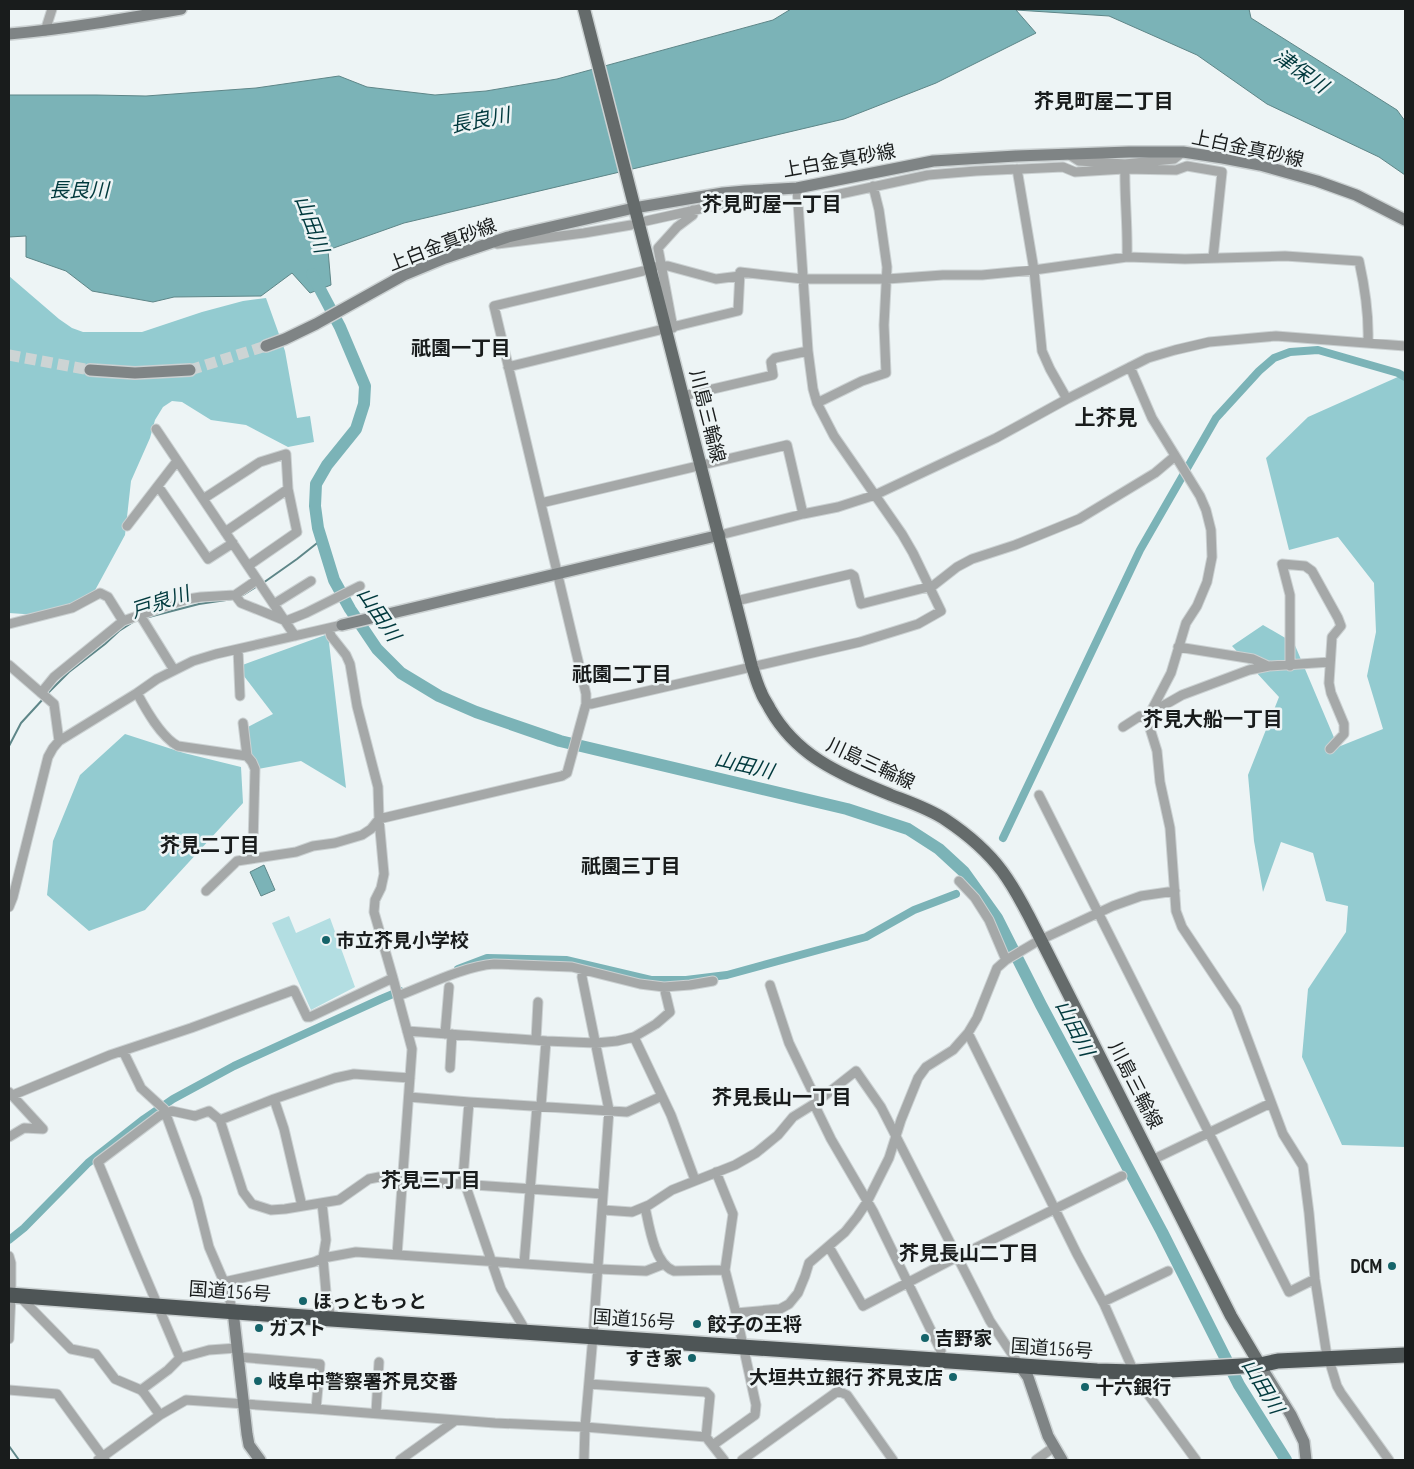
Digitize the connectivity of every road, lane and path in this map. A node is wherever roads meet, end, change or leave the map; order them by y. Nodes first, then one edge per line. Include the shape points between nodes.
1 (52, 9) edge
2 (181, 9) edge
3 (584, 9) edge
4 (45, 31) junction
5 (9, 34) edge
6 (1183, 152) junction
7 (1068, 154) junction
8 (1124, 167) junction
9 (1017, 169) junction
10 (873, 186) junction
11 (797, 188) junction
12 (745, 190) junction
13 (826, 197) dead end
14 (634, 208) junction
15 (694, 210) junction
16 (1405, 220) edge
17 (646, 221) dead end
18 (631, 224) dead end
19 (474, 247) junction
20 (1128, 257) junction
21 (1213, 258) junction
22 (660, 266) junction
23 (1034, 270) junction
24 (643, 271) dead end
25 (740, 276) junction
26 (803, 279) junction
27 (888, 279) junction
28 (670, 328) junction
29 (1368, 342) junction
30 (266, 346) tunnel mouth
31 (1405, 346) edge
32 (808, 351) junction
33 (508, 367) junction
34 (1130, 367) junction
35 (90, 370) tunnel mouth
36 (190, 370) tunnel mouth
37 (683, 396) junction
38 (1067, 399) junction
39 (817, 404) junction
40 (156, 429) dead end
41 (1174, 457) junction
42 (177, 461) junction
43 (701, 464) junction
44 (158, 486) junction
45 (288, 490) junction
46 (875, 495) junction
47 (203, 499) junction
48 (541, 504) junction
49 (803, 514) junction
50 (127, 526) dead end
51 (225, 532) junction
52 (720, 535) junction
53 (233, 543) junction
54 (248, 566) junction
55 (557, 573) junction
56 (311, 581) dead end
57 (260, 584) junction
58 (928, 587) junction
59 (358, 588) dead end
60 (237, 598) junction
61 (736, 601) junction
62 (274, 604) junction
63 (140, 615) junction
64 (123, 621) junction
65 (286, 621) junction
66 (9, 624) edge
67 (342, 625) joint
68 (329, 628) junction
69 (295, 636) junction
70 (1178, 647) junction
71 (238, 649) junction
72 (1330, 662) junction
73 (9, 665) edge
74 (1269, 666) junction
75 (1290, 666) junction
76 (752, 667) junction
77 (174, 670) junction
78 (137, 693) junction
79 (45, 696) junction
80 (240, 696) dead end
81 (586, 704) junction
82 (1154, 706) junction
83 (1147, 719) junction
84 (243, 723) dead end
85 (1123, 727) dead end
86 (59, 741) junction
87 (1330, 749) dead end
88 (247, 756) junction
89 (1039, 795) dead end
90 (379, 819) junction
91 (249, 858) junction
92 (959, 881) dead end
93 (206, 891) dead end
94 (1175, 891) junction
95 (9, 907) edge
96 (1098, 912) junction
97 (1040, 940) junction
98 (1008, 958) junction
99 (583, 970) junction
100 (393, 978) junction
101 (713, 981) dead end
102 (770, 985) dead end
103 (664, 986) junction
104 (449, 987) dead end
105 (398, 996) junction
106 (538, 1002) dead end
107 (408, 1031) junction
108 (968, 1033) junction
109 (449, 1034) junction
110 (634, 1037) junction
111 (536, 1040) junction
112 (546, 1041) junction
113 (596, 1042) junction
114 (123, 1051) junction
115 (450, 1068) dead end
116 (410, 1078) junction
117 (11, 1093) edge
118 (662, 1096) junction
119 (409, 1097) junction
120 (274, 1099) junction
121 (468, 1102) junction
122 (816, 1102) junction
123 (1271, 1103) junction
124 (539, 1106) junction
125 (163, 1109) junction
126 (609, 1110) junction
127 (220, 1120) junction
128 (1210, 1133) junction
129 (896, 1136) junction
130 (9, 1137) edge
131 (1152, 1160) junction
132 (716, 1172) junction
133 (1122, 1176) dead end
134 (402, 1180) junction
135 (695, 1180) junction
136 (465, 1184) junction
137 (530, 1189) junction
138 (603, 1194) junction
139 (867, 1202) junction
140 (322, 1203) junction
141 (302, 1206) junction
142 (645, 1207) junction
143 (1056, 1208) junction
144 (603, 1210) junction
145 (829, 1246) junction
146 (397, 1255) junction
147 (9, 1256) edge
148 (958, 1257) junction
149 (323, 1258) junction
150 (491, 1262) junction
151 (524, 1264) junction
152 (664, 1264) junction
153 (598, 1269) junction
154 (725, 1270) junction
155 (1168, 1271) dead end
156 (1315, 1279) junction
157 (224, 1282) junction
158 (908, 1282) junction
159 (13, 1295) edge
160 (1103, 1302) junction
161 (158, 1305) junction
162 (233, 1311) junction
163 (736, 1313) junction
164 (331, 1319) junction
165 (524, 1331) junction
166 (593, 1336) junction
167 (9, 1339) edge
168 (743, 1347) junction
169 (942, 1351) dead end
170 (237, 1352) junction
171 (1405, 1356) edge
172 (180, 1358) junction
173 (1328, 1360) junction
174 (379, 1362) dead end
175 (1020, 1366) junction
176 (1253, 1366) junction
177 (1134, 1372) junction
178 (589, 1384) junction
179 (9, 1390) edge
180 (141, 1390) junction
181 (243, 1404) junction
182 (316, 1409) junction
183 (376, 1414) junction
184 (160, 1416) junction
185 (456, 1420) junction
186 (585, 1427) junction
187 (706, 1437) junction
188 (713, 1445) junction
189 (1054, 1447) junction
190 (102, 1459) edge
191 (260, 1460) edge
192 (400, 1460) edge
193 (584, 1460) edge
194 (724, 1460) edge
195 (742, 1460) edge
196 (893, 1460) edge
197 (1036, 1460) edge
198 (1062, 1460) edge
199 (1196, 1460) edge
200 (1306, 1460) edge
201 (1389, 1460) edge

1 - 4 street
2 - 4 main road
3 - 14 main road, 川島三輪線
4 - 5 main road
6 - 7 main road, 上白金真砂線
6 - 8 street via 1174,159
6 - 16 main road, 上白金真砂線 via 1260,165 1317,181 1356,195
7 - 8 street via 1079,160
7 - 11 main road, 上白金真砂線 via 933,161
8 - 9 street via 1075,172 1063,167
8 - 20 street
8 - 21 street via 1176,170 1187,166 1222,172
9 - 10 street via 928,175
9 - 23 street
10 - 13 street
10 - 27 street
11 - 12 main road, 上白金真砂線
11 - 26 street
12 - 14 main road, 上白金真砂線
12 - 15 street via 740,200
14 - 19 main road, 上白金真砂線
14 - 28 main road, 川島三輪線
15 - 17 street
15 - 22 street via 693,215 658,248
18 - 19 street
19 - 30 main road, 上白金真砂線 via 404,275 316,324
20 - 21 street
20 - 23 street
21 - 29 street via 1285,256 1359,261 1366,290
22 - 25 street via 716,279
22 - 28 street
23 - 27 street
23 - 38 street via 1042,351
24 - 33 street via 494,306
25 - 26 street via 740,272
25 - 28 street via 738,311
26 - 27 street
26 - 32 street
27 - 39 street via 884,325 886,373 862,381
28 - 33 street
28 - 37 main road, 川島三輪線
29 - 31 street
29 - 34 street via 1276,336 1209,342 1148,358
32 - 37 street via 775,358 771,362 772,375
32 - 39 street
33 - 48 street
34 - 38 street
34 - 41 street via 1152,418
35 - 36 main road via 135,373
37 - 43 main road, 川島三輪線
38 - 46 street via 996,438
39 - 46 street via 834,436
40 - 42 street
41 - 58 street via 1156,473 1079,518 972,560
41 - 70 street via 1206,510 1212,557 1207,582
42 - 44 street
42 - 47 street
43 - 48 street
43 - 49 street via 787,445
43 - 52 main road, 川島三輪線
44 - 50 street
44 - 53 street via 208,559
45 - 47 street via 286,454 260,462
45 - 51 street
45 - 54 street via 297,532
46 - 49 street
46 - 58 street via 913,552
47 - 51 street
48 - 55 street
49 - 52 street
51 - 53 street
52 - 55 main road
52 - 61 main road, 川島三輪線
53 - 54 street
54 - 57 street
55 - 67 main road
55 - 81 street
56 - 62 street
57 - 60 street
57 - 62 street
58 - 61 street via 861,604 851,574
58 - 76 street via 941,611 918,624 860,642
59 - 65 street
60 - 63 street via 194,598
60 - 65 street
61 - 76 main road, 川島三輪線
62 - 65 street
63 - 64 street
63 - 77 street
64 - 66 street via 108,597 100,593 72,608
64 - 79 street via 54,677
65 - 69 street
67 - 68 street
68 - 69 street
68 - 90 street via 350,664 378,787
69 - 71 street
70 - 74 street via 1253,660
70 - 82 street via 1171,672
71 - 77 street via 193,661
71 - 80 street
72 - 75 street
72 - 75 street via 1332,637 1341,626 1338,618 1312,571 1305,566 1282,564 1290,595
72 - 87 street via 1328,683 1344,724 1344,734
73 - 79 street
74 - 75 street
74 - 82 street via 1249,670 1182,695 1162,707
76 - 81 street
76 - 97 main road, 川島三輪線 via 761,693 777,721 809,754 944,819 986,853 1002,870
77 - 78 street
78 - 86 street
78 - 88 street via 150,716 178,746
79 - 86 street via 54,704
81 - 90 street via 567,773 562,776
82 - 83 street
83 - 85 street via 1140,716
83 - 94 street via 1157,751 1170,828
84 - 88 street
86 - 95 street via 48,757
88 - 91 street via 255,768 256,786 253,845
89 - 96 street
90 - 91 street via 371,829 353,838 296,852
90 - 100 street via 384,874 374,912
91 - 93 street via 237,861
92 - 98 street via 989,920
94 - 96 street via 1141,896
94 - 123 street via 1176,910 1182,927 1236,1008
96 - 97 street
96 - 128 street
97 - 98 street
97 - 131 main road, 川島三輪線
98 - 108 street via 997,968
99 - 103 street via 640,984
99 - 105 street via 484,965
99 - 113 street
100 - 105 street
100 - 114 street via 310,1017 307,1017 294,990
101 - 103 street
102 - 122 street via 789,1043
103 - 110 street via 670,1012
104 - 109 street
105 - 107 street
106 - 111 street
107 - 109 street
107 - 116 street via 412,1050
108 - 129 street via 953,1050 926,1067 918,1078
108 - 143 street
109 - 111 street
109 - 115 street
110 - 113 street
110 - 118 street
111 - 112 street
112 - 113 street
112 - 124 street
113 - 126 street
114 - 117 street
114 - 125 street via 141,1088
116 - 119 street
116 - 120 street via 354,1074
117 - 130 street via 43,1128 24,1128
118 - 126 street via 627,1112
118 - 135 street
119 - 121 street
119 - 134 street
120 - 127 street
120 - 141 street
121 - 124 street
121 - 136 street
122 - 129 street via 856,1071
122 - 132 street via 793,1117 756,1153
122 - 139 street via 831,1139
123 - 128 street
123 - 156 street via 1282,1134 1303,1166
124 - 126 street
124 - 137 street
125 - 127 street via 195,1116 210,1111
125 - 157 street via 197,1200 209,1247
125 - 161 street via 159,1116 98,1162
126 - 138 street
127 - 141 street via 243,1192 252,1204 270,1210
128 - 131 street
128 - 156 street via 1290,1292
129 - 139 street
129 - 148 street
131 - 176 main road, 川島三輪線
132 - 135 street
132 - 154 street via 733,1214
133 - 143 street
134 - 136 street
134 - 140 street via 369,1179 339,1200
134 - 146 street
135 - 142 street
136 - 137 street
136 - 150 street
137 - 138 street
137 - 151 street
138 - 144 street
139 - 145 street via 845,1232
139 - 158 street
140 - 141 street
140 - 149 street via 326,1240
142 - 144 street via 632,1212
142 - 152 street via 652,1239
143 - 148 street
143 - 160 street
144 - 153 street
145 - 158 street via 863,1306
145 - 163 street via 809,1263 798,1293 789,1304 780,1309
146 - 149 street via 356,1252
146 - 150 street
147 - 159 street
148 - 158 street
148 - 175 street via 990,1321
149 - 157 street
149 - 164 street
150 - 151 street
150 - 165 street via 501,1290
151 - 153 street
152 - 153 street via 646,1271
152 - 154 street via 674,1271
153 - 166 street
154 - 163 street
155 - 160 street
156 - 173 street
157 - 162 street
158 - 169 street
159 - 161 highway, 国道156号
159 - 167 street
159 - 180 street via 71,1349 96,1354 115,1379
160 - 177 street
161 - 162 highway, 国道156号
161 - 172 street
162 - 164 highway, 国道156号
162 - 170 main road
163 - 168 street
164 - 165 highway, 国道156号
165 - 166 highway, 国道156号
166 - 168 highway, 国道156号
166 - 178 street
168 - 175 highway, 国道156号
168 - 188 street via 756,1405 755,1416
170 - 172 street via 209,1350
170 - 181 main road
170 - 182 street via 320,1364
171 - 173 highway, 国道156号
172 - 180 street
173 - 176 highway, 国道156号 via 1278,1361
173 - 201 street via 1341,1393
174 - 183 street
175 - 177 highway, 国道156号
175 - 189 main road via 1028,1377
176 - 177 highway, 国道156号
176 - 200 main road via 1291,1415 1304,1442
177 - 199 street
178 - 186 street
178 - 187 street via 706,1392 710,1396
179 - 190 street via 57,1394
180 - 184 street
181 - 182 street
181 - 184 street via 186,1400
181 - 191 main road via 249,1445
182 - 183 street
183 - 185 street
184 - 190 street
185 - 186 street
185 - 192 street
186 - 187 street
186 - 193 street
187 - 188 street
188 - 194 street
189 - 197 street
189 - 198 main road
195 - 196 street via 838,1392 847,1396

